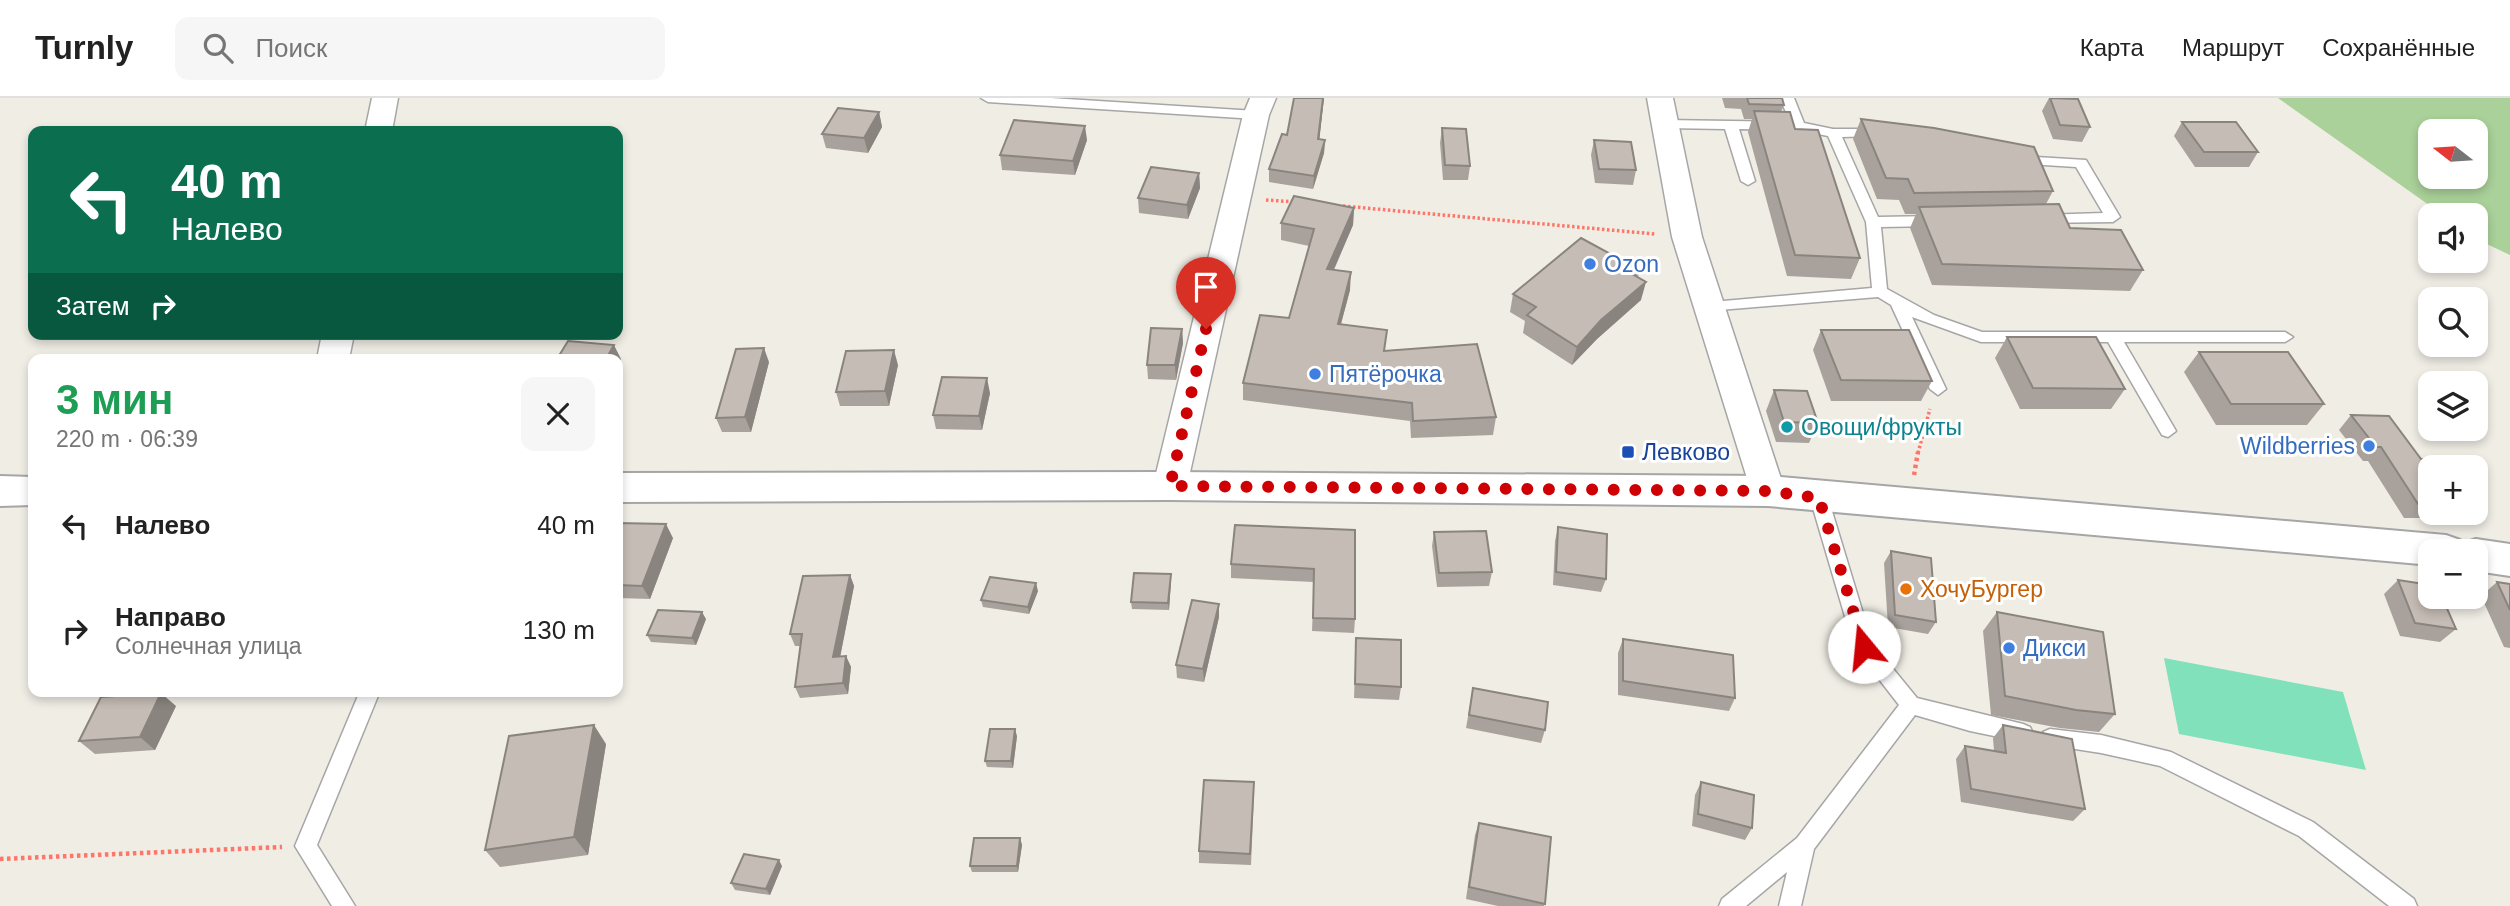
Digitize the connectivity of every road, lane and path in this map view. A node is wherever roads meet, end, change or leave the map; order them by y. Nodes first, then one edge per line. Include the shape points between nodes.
1 (386, 98) edge
2 (988, 98) edge
3 (1787, 98) edge
4 (1259, 107) edge
5 (1662, 111) edge
6 (1731, 125) junction
7 (1798, 125) junction
8 (380, 126) edge
9 (1833, 133) junction
10 (1894, 135) edge
11 (2001, 157) edge
12 (1748, 181) dead end
13 (1237, 198) junction
14 (1306, 203) edge
15 (1333, 205) edge
16 (2031, 220) edge
17 (1952, 221) edge
18 (1873, 222) junction
19 (1687, 237) junction
20 (1880, 292) junction
21 (1899, 305) junction
22 (1712, 307) junction
23 (2113, 337) junction
24 (2285, 337) dead end
25 (1938, 389) joint
26 (2168, 431) dead end
27 (1170, 486) junction
28 (623, 488) edge
29 (0, 491) edge
30 (28, 491) edge
31 (1769, 491) junction
32 (1819, 498) junction
33 (1910, 503) junction
34 (2418, 548) edge
35 (2488, 557) edge
36 (2510, 560) edge
37 (368, 697) edge
38 (1911, 705) junction
39 (1804, 845) junction
40 (306, 846) junction
41 (0, 859) edge
42 (344, 906) edge
43 (1730, 906) edge
44 (1790, 906) edge
45 (2406, 906) edge

1 - 8 street
2 - 4 lane
3 - 7 lane
4 - 13 street
5 - 6 lane
5 - 19 street
6 - 7 lane
6 - 12 lane
7 - 9 lane
9 - 10 lane
9 - 18 lane
11 - 16 lane via 2081,163 2113,217
13 - 14 path
13 - 27 street
15 - 19 path
17 - 18 lane
18 - 20 lane
19 - 22 street
20 - 21 lane
20 - 22 lane
21 - 23 lane via 1981,337
21 - 25 lane
22 - 31 street
23 - 24 lane
23 - 26 lane
25 - 33 path via 1920,435
27 - 28 street
27 - 31 street
29 - 30 street
31 - 32 street
32 - 33 street
32 - 38 lane via 1864,647
33 - 34 street
35 - 36 street
37 - 40 lane
38 - 39 lane
38 - 45 lane via 1970,722 2164,758 2306,829
39 - 43 lane
39 - 44 lane
40 - 41 path
40 - 42 lane

